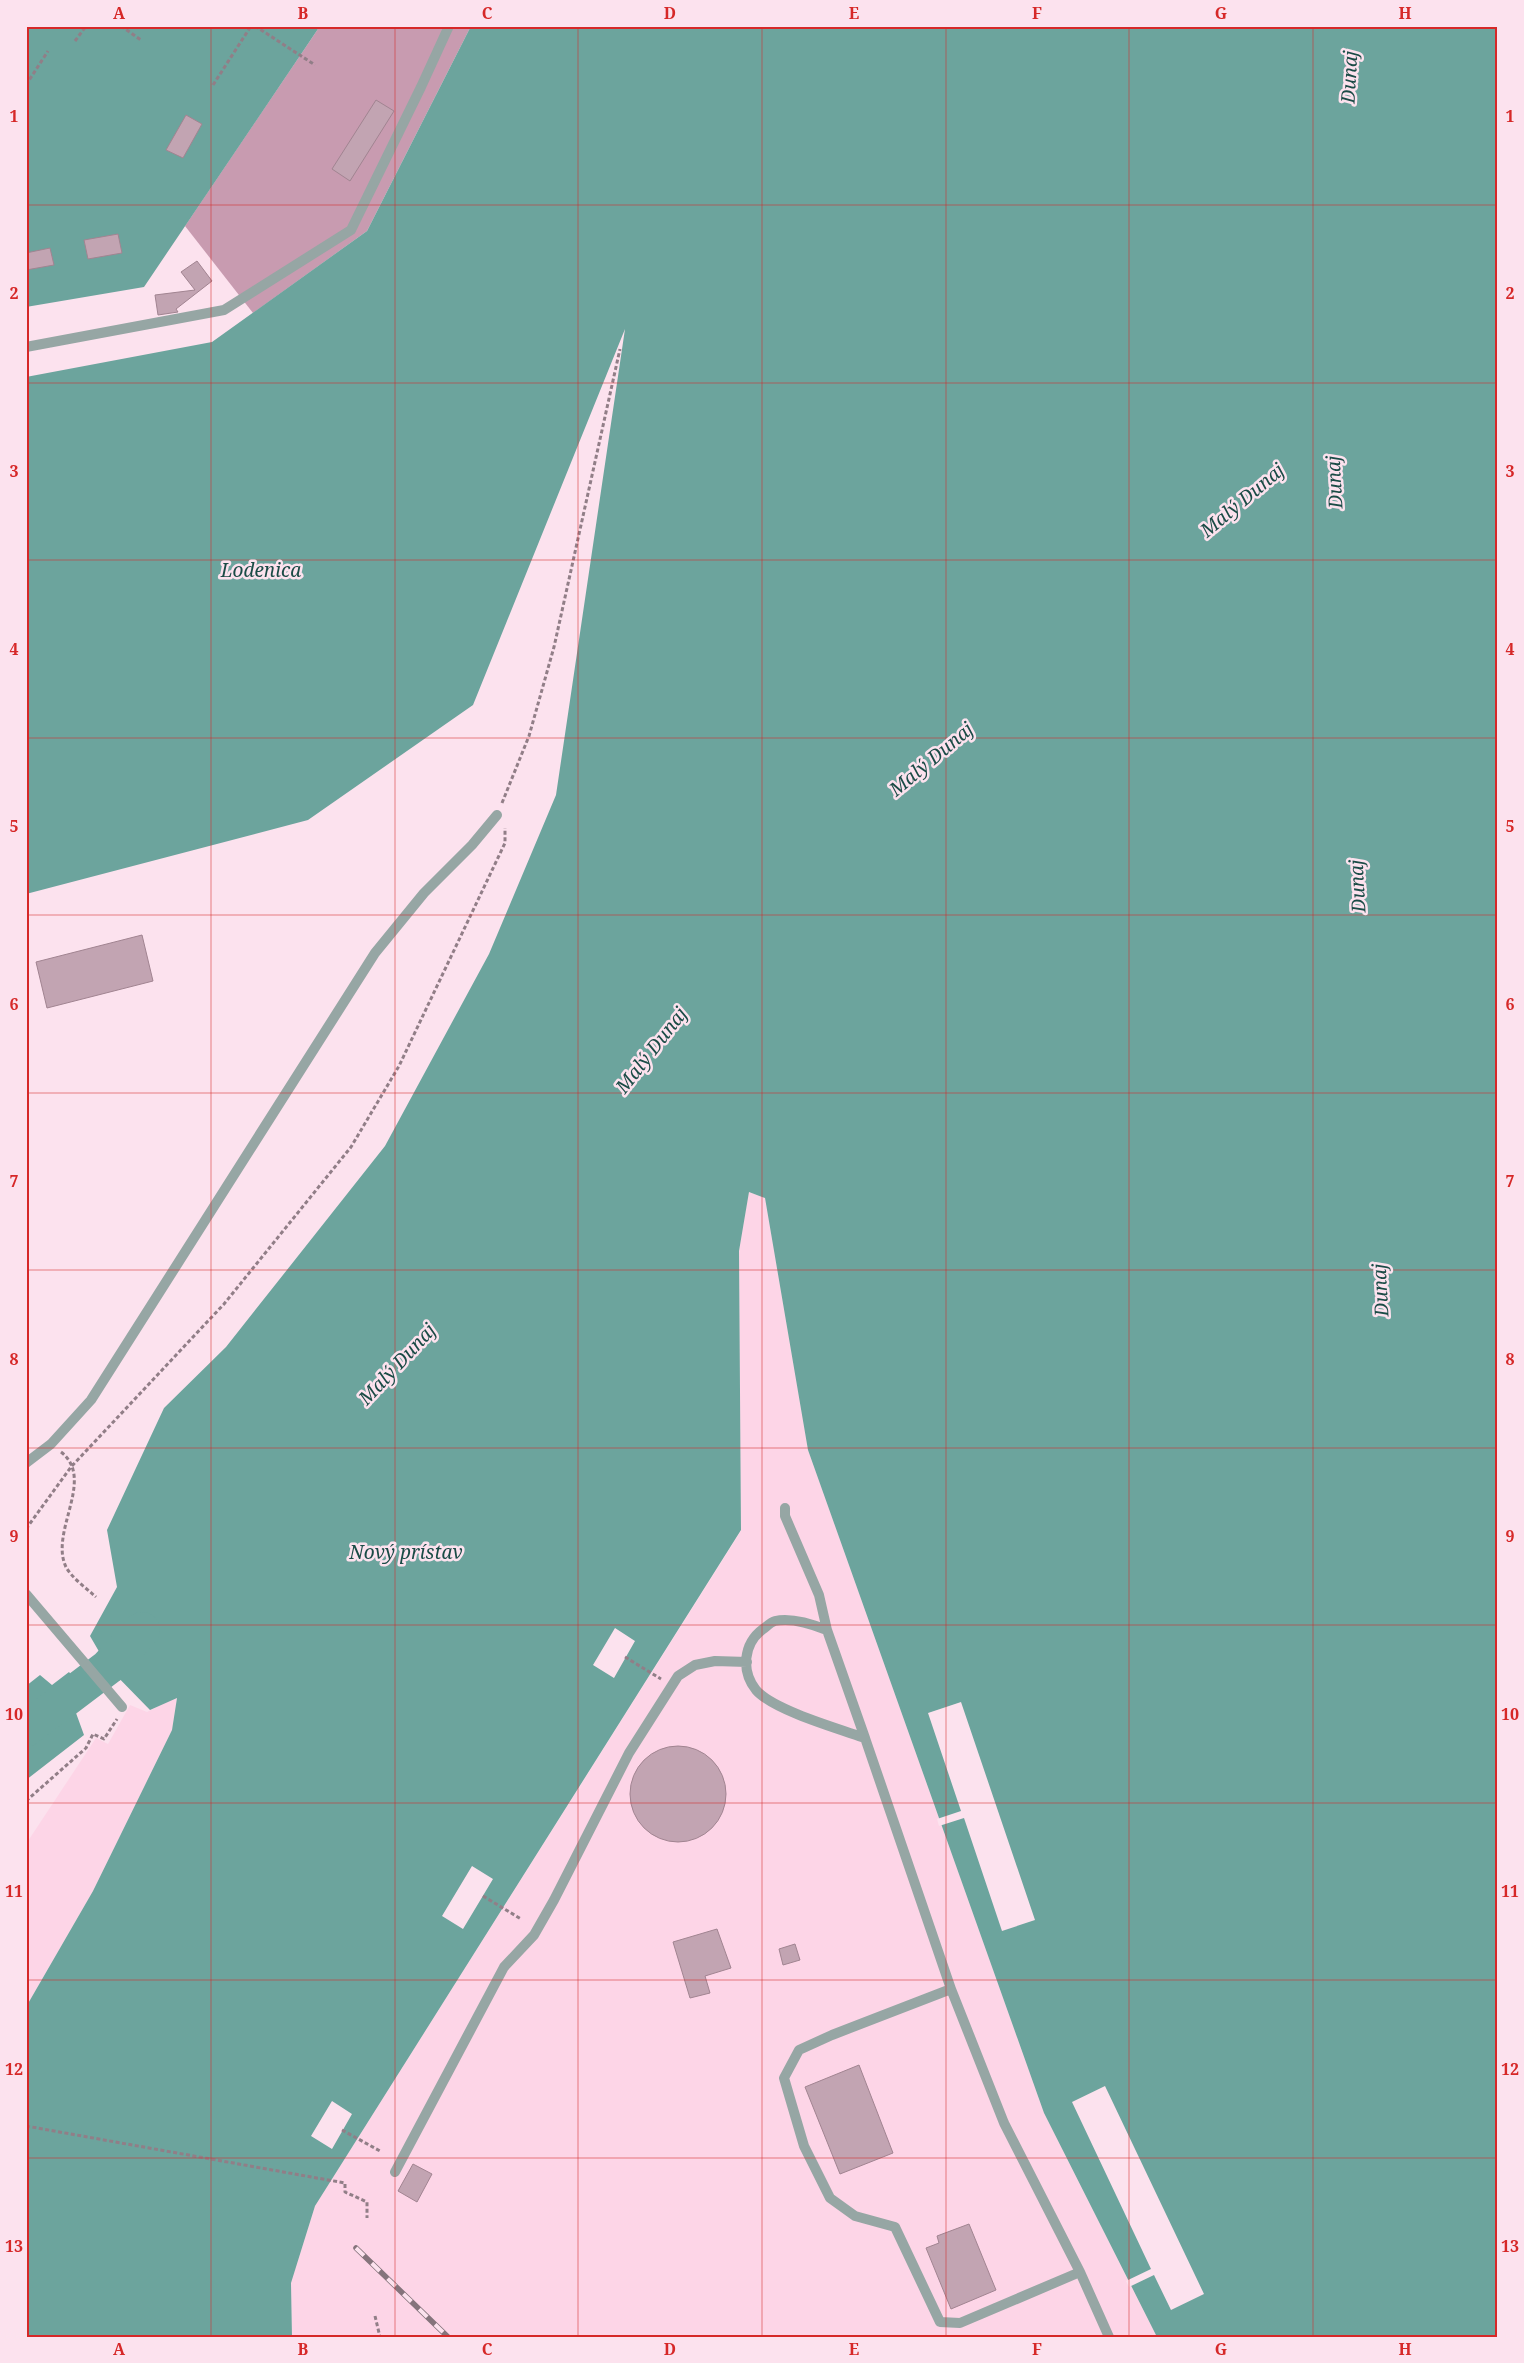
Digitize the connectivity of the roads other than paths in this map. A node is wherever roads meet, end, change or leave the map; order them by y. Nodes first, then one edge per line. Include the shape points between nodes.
1 (449, 26) edge
2 (26, 348) edge
3 (497, 815) road end
4 (26, 1463) edge
5 (785, 1508) dead end
6 (26, 1594) edge
7 (828, 1630) junction
8 (747, 1662) junction
9 (122, 1707) dead end
10 (865, 1738) junction
11 (951, 1989) junction
12 (395, 2172) dead end
13 (1080, 2272) junction
14 (1108, 2337) edge

1 - 2 lane via 351,230 224,310
3 - 4 lane via 424,893 375,953 91,1400 51,1444
5 - 7 lane
6 - 9 lane
7 - 8 lane via 797,1621 774,1621 756,1635 746,1652
7 - 10 lane
8 - 10 lane via 747,1673 757,1691 778,1705
8 - 12 lane via 715,1661 695,1665 678,1676 629,1753 534,1935 504,1967
10 - 11 lane
11 - 13 lane via 1004,2123
11 - 13 lane via 832,2034 799,2050 784,2078 804,2146 830,2198 855,2216 895,2228 940,2322 960,2323
13 - 14 lane

